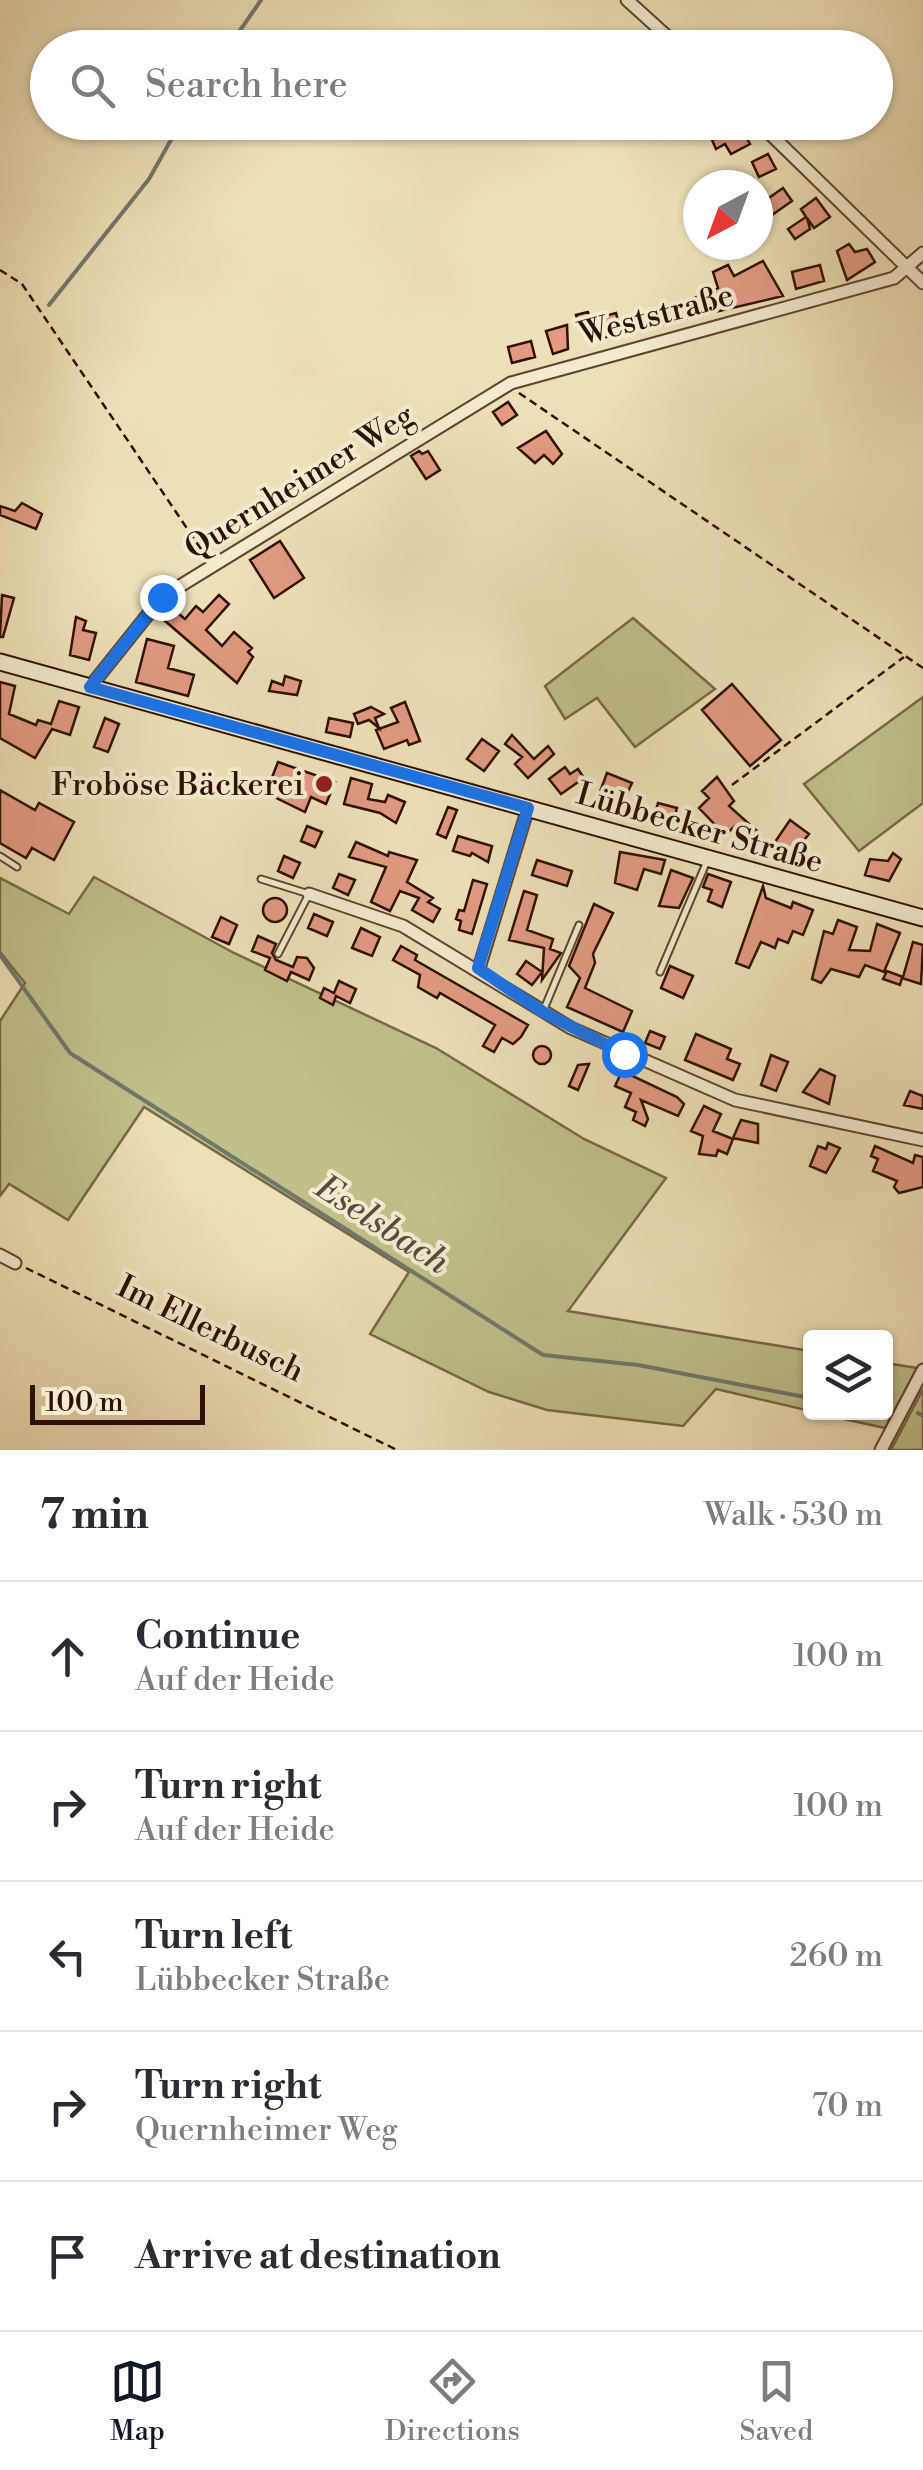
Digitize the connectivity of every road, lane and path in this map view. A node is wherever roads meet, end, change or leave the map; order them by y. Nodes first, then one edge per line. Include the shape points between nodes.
1 (627, 0) edge
2 (660, 30) edge
3 (777, 140) edge
4 (923, 253) edge
5 (908, 267) junction
6 (0, 270) edge
7 (923, 283) edge
8 (511, 383) junction
9 (212, 565) junction
10 (905, 656) junction
11 (0, 662) edge
12 (923, 668) edge
13 (90, 687) junction
14 (732, 785) dead end
15 (528, 808) junction
16 (0, 856) edge
17 (708, 858) junction
18 (17, 866) dead end
19 (261, 879) dead end
20 (309, 894) junction
21 (923, 918) edge
22 (579, 925) dead end
23 (278, 954) dead end
24 (478, 968) junction
25 (660, 972) dead end
26 (543, 1012) junction
27 (923, 1140) edge
28 (0, 1255) edge
29 (15, 1263) joint
30 (923, 1370) edge
31 (397, 1450) edge
32 (882, 1450) edge

1 - 2 street
3 - 5 street
4 - 5 street, Weststraße
5 - 7 street
5 - 8 street, Weststraße via 894,278
6 - 9 path via 22,284
8 - 9 street, Quernheimer Weg
8 - 10 path
9 - 13 street, Quernheimer Weg via 162,597
10 - 12 path
10 - 14 path
11 - 13 main road, Lübbecker Straße
13 - 15 main road, Lübbecker Straße
15 - 17 main road, Lübbecker Straße
15 - 24 street
16 - 18 lane
17 - 21 main road, Lübbecker Straße
17 - 25 lane
19 - 20 lane
20 - 23 lane
20 - 24 street via 402,926
22 - 26 lane
24 - 26 street
26 - 27 street via 735,1100
28 - 29 street
29 - 31 path, Im Ellerbusch
30 - 32 street

